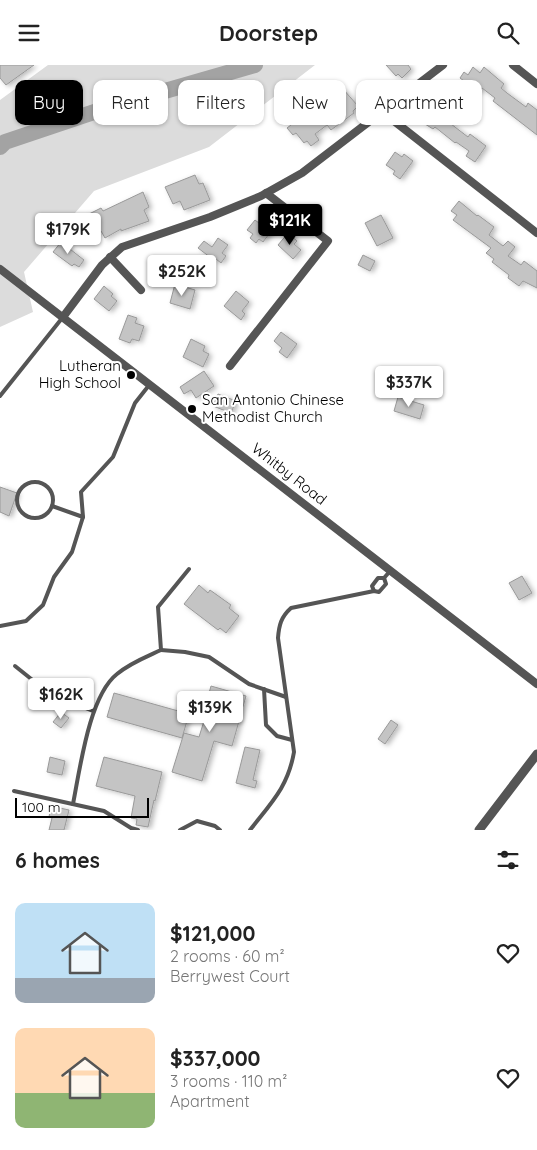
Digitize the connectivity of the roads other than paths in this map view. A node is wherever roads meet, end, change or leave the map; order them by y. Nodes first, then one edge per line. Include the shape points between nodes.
1 (443, 65) edge
2 (513, 65) edge
3 (423, 80) edge
4 (537, 84) edge
5 (365, 125) edge
6 (399, 125) edge
7 (266, 193) junction
8 (537, 233) edge
9 (110, 257) junction
10 (0, 269) edge
11 (141, 290) dead end
12 (63, 317) junction
13 (230, 367) dead end
14 (150, 384) junction
15 (0, 396) edge
16 (52, 506) junction
17 (83, 517) junction
18 (190, 569) dead end
19 (391, 570) junction
20 (384, 578) junction
21 (374, 591) junction
22 (0, 626) edge
23 (161, 650) junction
24 (15, 666) dead end
25 (537, 684) edge
26 (264, 689) junction
27 (286, 697) junction
28 (93, 711) junction
29 (292, 740) junction
30 (537, 754) edge
31 (14, 791) dead end
32 (73, 804) junction
33 (138, 830) edge
34 (180, 830) edge
35 (220, 830) edge
36 (250, 830) edge
37 (478, 830) edge

1 - 3 street
2 - 4 street
5 - 7 street via 302,173
6 - 8 street
7 - 9 street via 210,217 122,247
7 - 13 street via 328,241
9 - 11 street
9 - 12 street
10 - 12 street, Whitby Road
12 - 14 street, Whitby Road
12 - 15 lane
14 - 17 lane via 135,403 113,457 81,492
14 - 19 street, Whitby Road
16 - 16 lane via 52,494 39,482 27,484 19,492 20,509 28,516 44,515
16 - 17 lane
17 - 22 lane via 72,552 54,577 43,605 26,621
18 - 23 lane via 158,607
19 - 20 lane
19 - 25 street, Whitby Road
20 - 21 lane via 378,578 372,585
20 - 21 lane via 386,584 379,592
21 - 27 lane via 291,608 283,615 278,638
23 - 26 lane via 209,657 249,684
23 - 28 lane via 116,674 102,691
24 - 28 lane via 50,694
26 - 27 lane
26 - 29 lane via 266,725 277,737
27 - 29 lane
28 - 32 lane
29 - 36 lane via 291,768 281,790
30 - 37 street
31 - 32 lane
32 - 33 lane via 104,811 131,829
34 - 35 lane via 197,821

